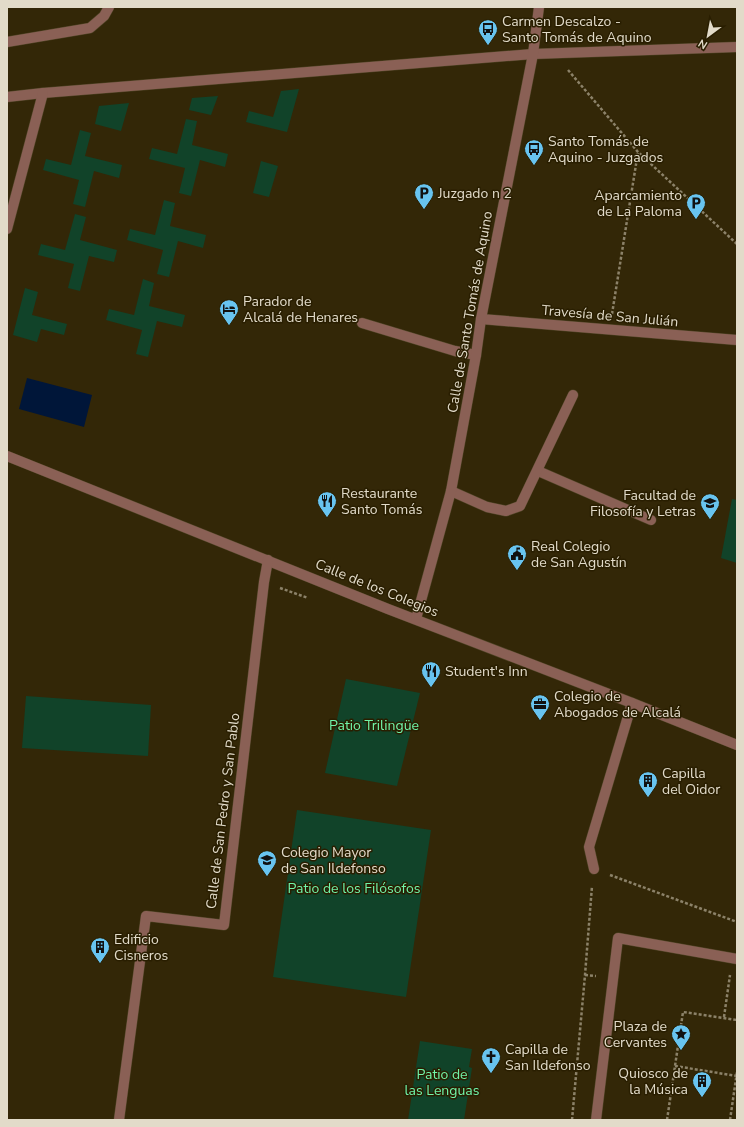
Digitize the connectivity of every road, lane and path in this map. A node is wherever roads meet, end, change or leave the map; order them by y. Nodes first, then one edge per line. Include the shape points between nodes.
1 (109, 7) edge
2 (539, 7) edge
3 (7, 42) edge
4 (737, 47) edge
5 (533, 54) junction
6 (561, 54) junction
7 (43, 93) junction
8 (7, 97) edge
9 (638, 152) junction
10 (7, 229) edge
11 (737, 244) edge
12 (482, 319) junction
13 (362, 323) dead end
14 (610, 330) junction
15 (737, 340) edge
16 (476, 355) junction
17 (573, 395) dead end
18 (7, 456) edge
19 (538, 471) junction
20 (451, 491) junction
21 (651, 520) dead end
22 (268, 560) junction
23 (416, 619) junction
24 (632, 703) junction
25 (737, 745) edge
26 (594, 869) junction
27 (737, 922) edge
28 (736, 959) edge
29 (724, 1018) junction
30 (737, 1020) edge
31 (675, 1066) junction
32 (737, 1072) edge
33 (736, 1076) edge
34 (119, 1120) edge
35 (572, 1120) edge
36 (596, 1120) edge
37 (667, 1120) edge
38 (730, 1120) edge

1 - 3 street via 104,16 90,28
2 - 5 street, Calle de Santo Tomás de Aquino
4 - 6 street
5 - 6 street
5 - 7 street
5 - 12 street, Calle de Santo Tomás de Aquino
6 - 9 path via 562,62
7 - 8 street
7 - 10 street
9 - 11 path
9 - 14 path
12 - 14 street, Travesía de San Julián
12 - 16 street, Calle de Santo Tomás de Aquino
13 - 16 street via 454,351
14 - 15 street, Travesía de San Julián
16 - 20 street, Calle de Santo Tomás de Aquino
17 - 19 street
18 - 22 street, Calle de los Colegios
19 - 20 street via 520,506 506,511 487,507
19 - 21 street
20 - 23 street, Calle de Santo Tomás de Aquino
22 - 23 street, Calle de los Colegios
22 - 34 street, Calle de San Pedro y San Pablo via 224,925 146,916
23 - 24 street, Calle de los Colegios
24 - 25 street, Calle de los Colegios
24 - 26 street via 589,847
26 - 27 path
26 - 35 path
28 - 29 path via 729,980
28 - 36 street via 618,938
29 - 30 path
29 - 31 path via 683,1012
31 - 33 path
31 - 37 path
32 - 33 path
33 - 38 path

